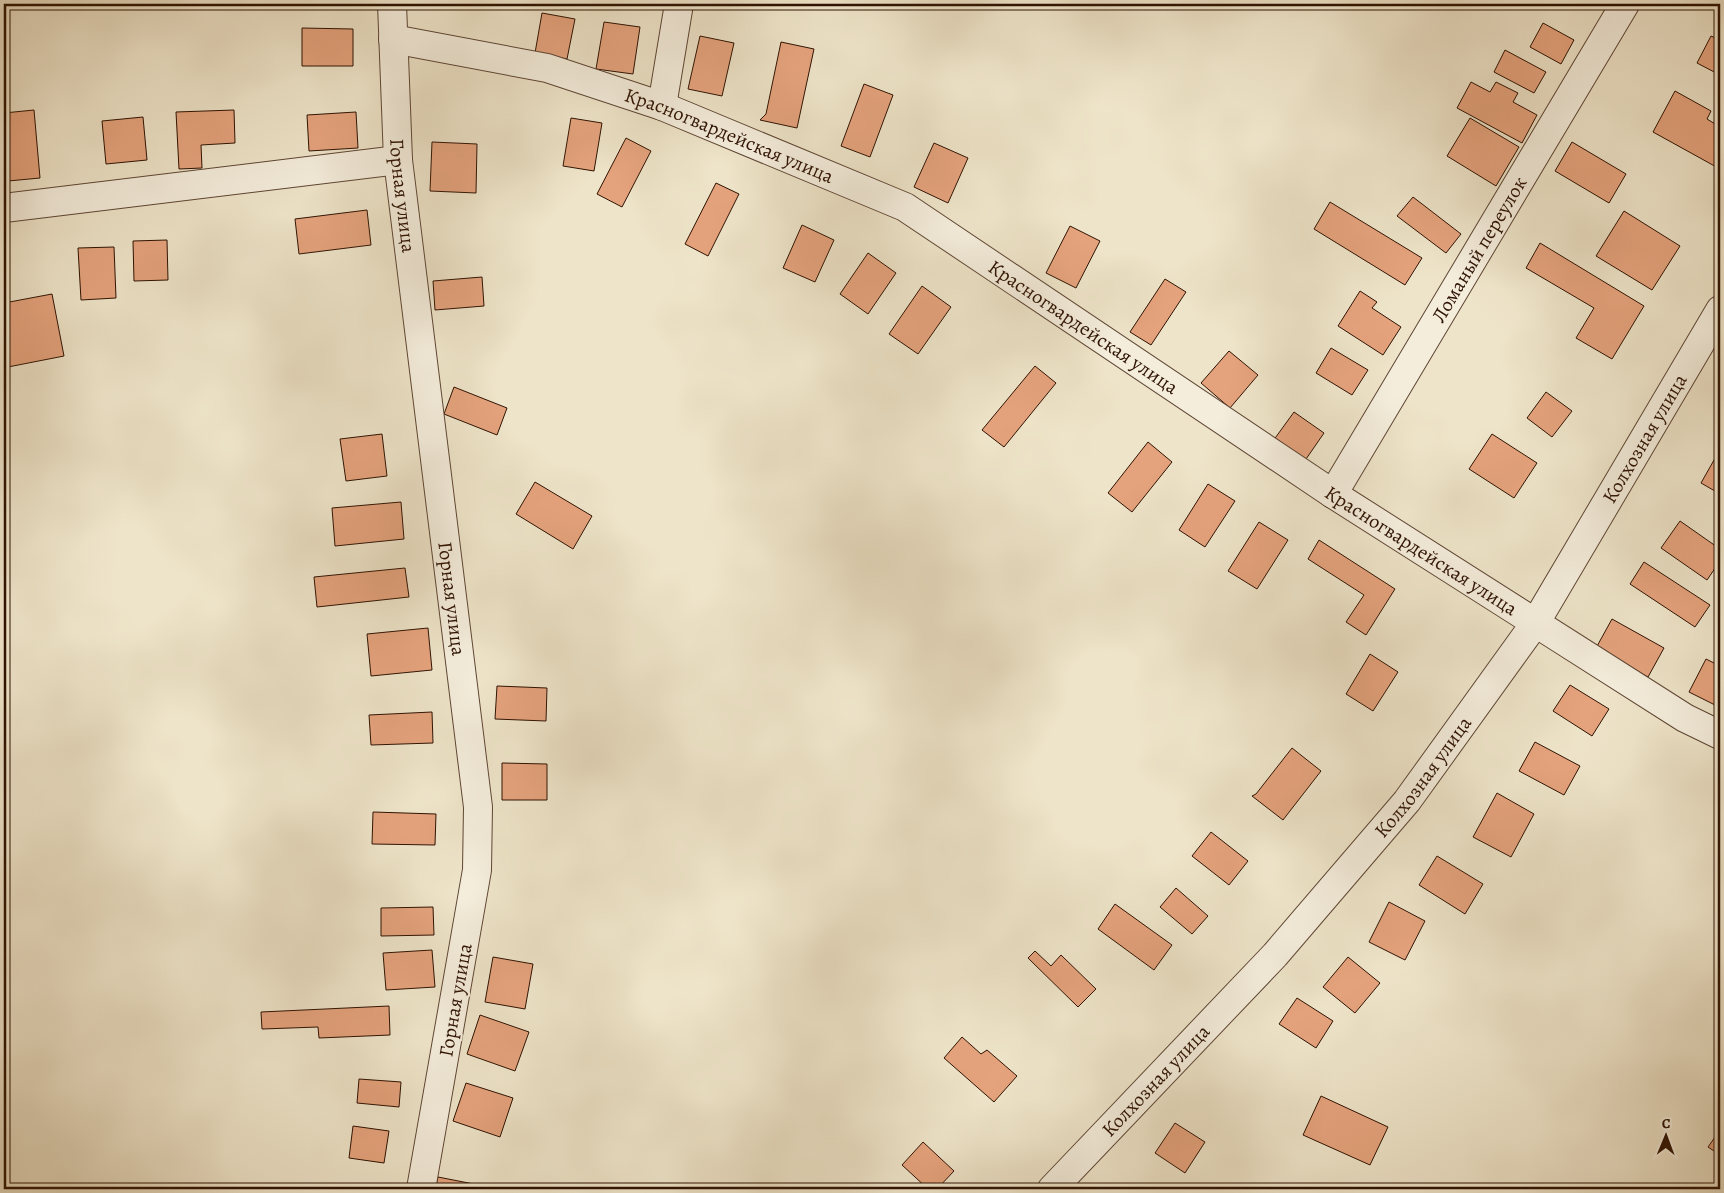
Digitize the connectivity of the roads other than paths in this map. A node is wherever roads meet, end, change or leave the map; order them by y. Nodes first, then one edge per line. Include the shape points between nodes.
1 (392, 4) edge
2 (680, 4) edge
3 (1624, 4) edge
4 (393, 39) junction
5 (662, 106) junction
6 (398, 160) junction
7 (4, 208) edge
8 (1720, 310) edge
9 (1334, 494) junction
10 (1536, 622) junction
11 (1720, 735) edge
12 (421, 1189) edge
13 (1052, 1189) edge

1 - 4 street, Горная улица
2 - 5 street
3 - 9 street, Ломаный переулок
4 - 5 street, Красногвардейская улица via 547,68
4 - 6 street, Горная улица
5 - 9 street, Красногвардейская улица via 904,207
6 - 7 street
6 - 12 street, Горная улица via 478,807 477,870
8 - 10 street, Колхозная улица
9 - 10 street, Красногвардейская улица
10 - 11 street, Красногвардейская улица via 1685,718
10 - 13 street, Колхозная улица via 1407,802 1275,955

